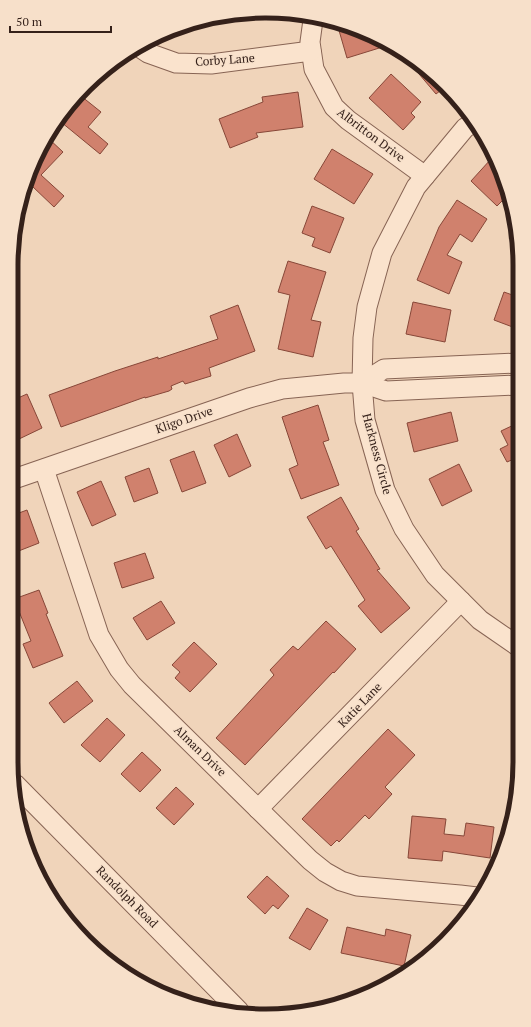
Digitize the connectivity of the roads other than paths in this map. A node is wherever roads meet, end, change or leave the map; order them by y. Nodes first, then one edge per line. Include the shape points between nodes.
1 (313, 23) edge
2 (144, 50) edge
3 (311, 51) junction
4 (469, 125) edge
5 (425, 176) junction
6 (513, 363) edge
7 (362, 382) junction
8 (513, 385) edge
9 (44, 469) junction
10 (18, 478) edge
11 (461, 601) junction
12 (513, 643) edge
13 (20, 789) edge
14 (258, 809) junction
15 (473, 896) edge
16 (235, 1007) edge

1 - 3 street, Albritton Drive
2 - 3 street, Corby Lane via 176,63 211,64
3 - 5 street, Albritton Drive via 314,69 334,107
4 - 5 street, Harkness Circle
5 - 7 street, Harkness Circle via 416,187 382,253 367,307
6 - 7 street, Kligo Drive via 384,369
7 - 8 street, Kligo Drive via 386,391
7 - 9 street, Kligo Drive via 269,392
7 - 11 street, Harkness Circle via 366,420 385,490 404,529 426,562
9 - 10 street, Kligo Drive
9 - 14 street, Alman Drive via 94,622 115,663 132,685
11 - 12 street, Harkness Circle via 480,620
11 - 14 street, Katie Lane
13 - 16 street, Randolph Road
14 - 15 street, Alman Drive via 310,860 341,881 357,886

